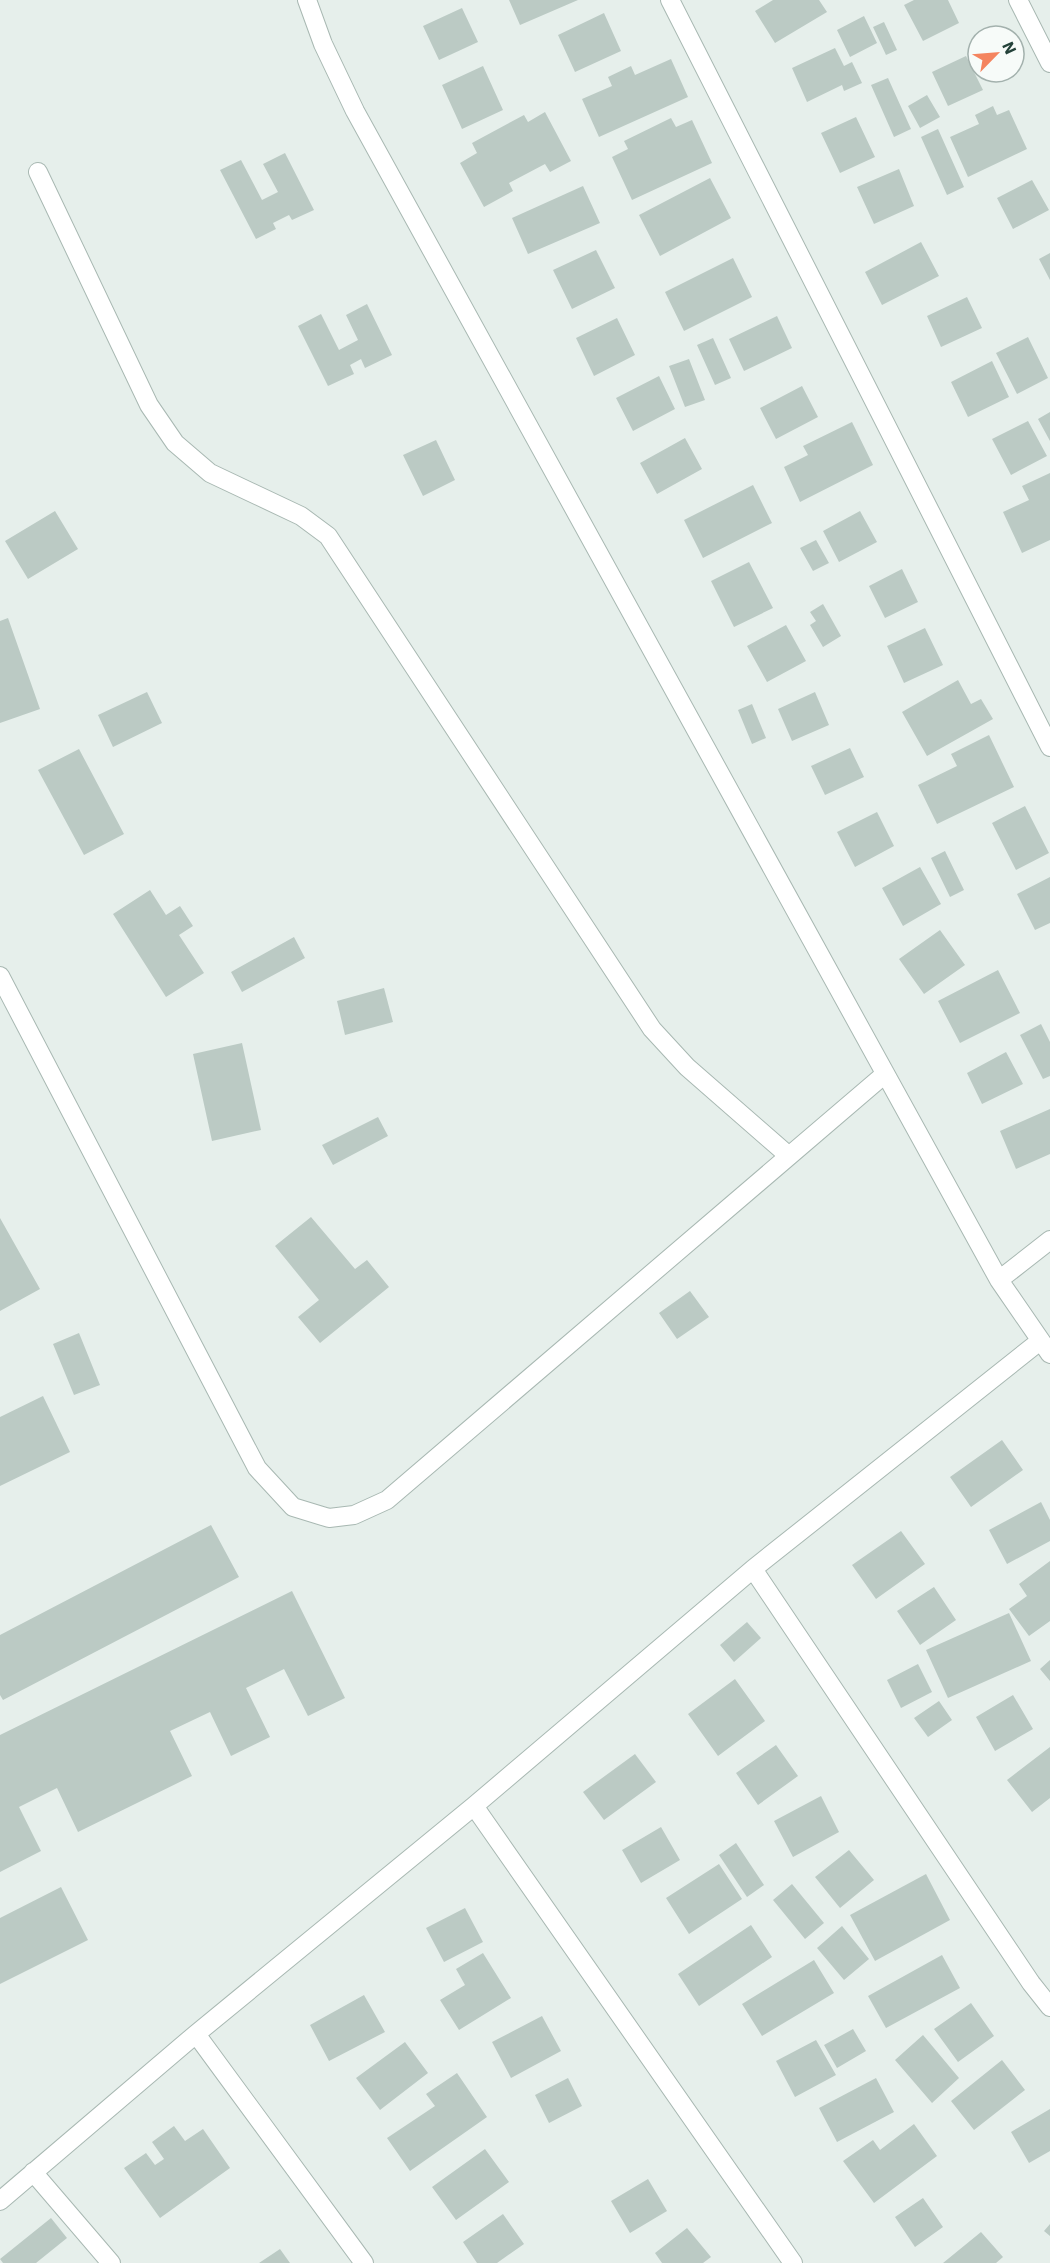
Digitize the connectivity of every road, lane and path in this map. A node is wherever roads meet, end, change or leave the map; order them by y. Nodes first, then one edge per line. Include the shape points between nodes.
1 (307, 0) edge
2 (670, 0) edge
3 (1018, 0) edge
4 (1050, 63) edge
5 (38, 172) dead end
6 (1050, 747) edge
7 (0, 976) edge
8 (885, 1074) junction
9 (789, 1156) junction
10 (1050, 1240) edge
11 (999, 1280) junction
12 (1045, 1347) edge
13 (753, 1569) junction
14 (474, 1806) junction
15 (1050, 2007) edge
16 (196, 2034) junction
17 (33, 2172) junction
18 (0, 2201) edge
19 (111, 2263) edge
20 (364, 2263) edge
21 (793, 2263) edge

1 - 8 street via 355,111
2 - 6 street
3 - 4 street
5 - 9 street via 149,405 175,442 210,473 301,516 328,536 652,1029 687,1067
7 - 9 street via 257,1468 293,1507 329,1518 354,1515 387,1500
8 - 9 street
8 - 11 street
10 - 11 street
11 - 12 street
12 - 13 street
13 - 14 street
13 - 15 street
14 - 16 street
14 - 21 street
16 - 17 street
16 - 20 street
17 - 18 street
17 - 19 street

